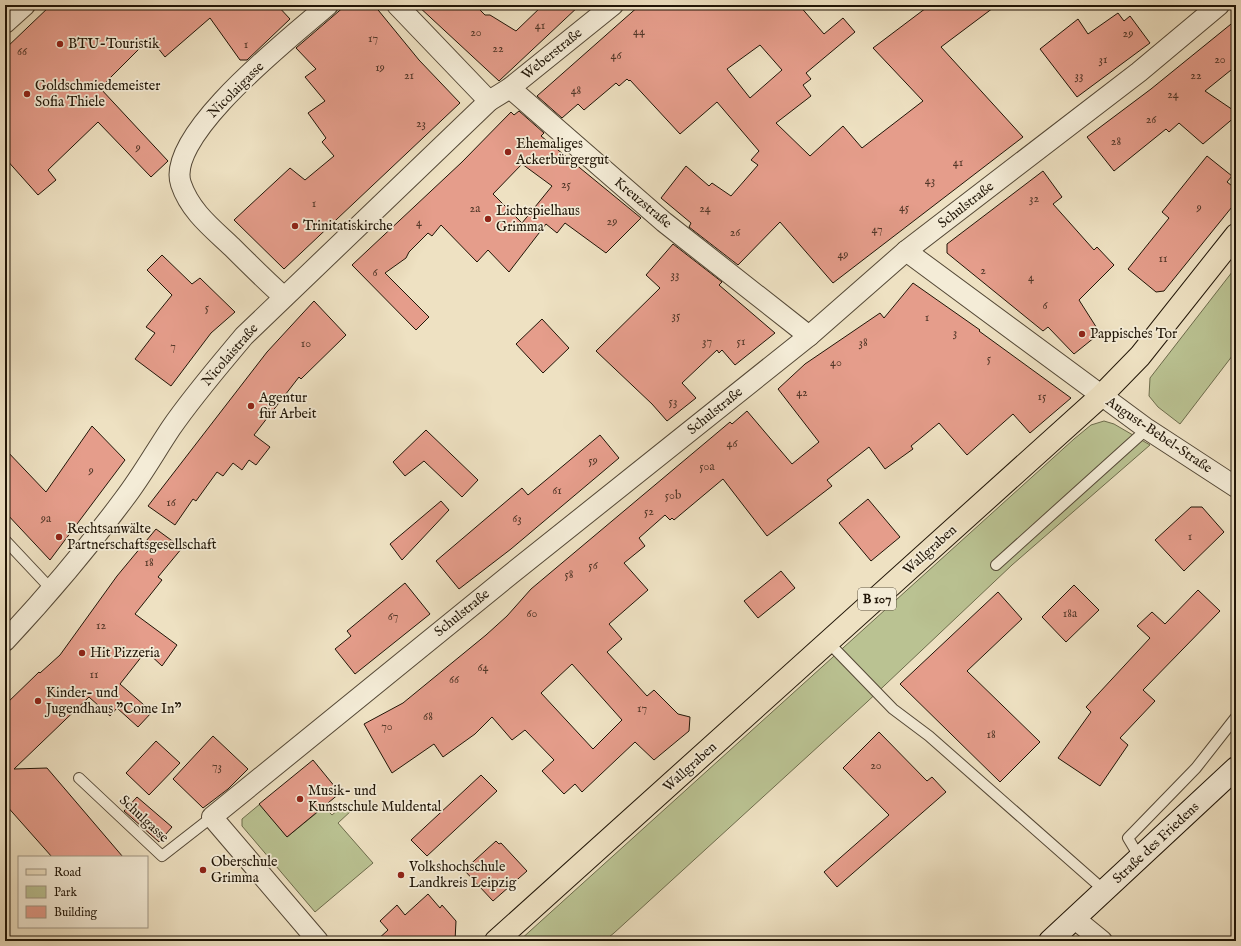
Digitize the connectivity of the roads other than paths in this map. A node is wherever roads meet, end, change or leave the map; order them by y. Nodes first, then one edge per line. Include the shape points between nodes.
1 (25, 5) edge
2 (328, 5) edge
3 (397, 5) edge
4 (613, 5) edge
5 (1219, 5) edge
6 (5, 23) edge
7 (510, 88) junction
8 (489, 101) junction
9 (1236, 236) edge
10 (906, 251) junction
11 (284, 297) junction
12 (809, 336) junction
13 (1101, 396) junction
14 (1147, 429) junction
15 (1236, 487) edge
16 (5, 540) edge
17 (996, 565) dead end
18 (52, 590) junction
19 (5, 641) edge
20 (829, 642) junction
21 (1236, 717) edge
22 (1236, 768) edge
23 (79, 778) dead end
24 (212, 817) junction
25 (1140, 858) junction
26 (1105, 891) junction
27 (1075, 919) junction
28 (318, 941) edge
29 (496, 941) edge
30 (1050, 941) edge
31 (1102, 941) edge

1 - 6 street
2 - 11 street, Nicolaigasse via 221,101 197,132 182,158 180,183 196,212
3 - 8 street
4 - 7 street, Weberstraße
5 - 10 street, Schulstraße via 1139,72
7 - 8 street
7 - 12 street, Kreuzstraße via 664,222
8 - 11 street, Nicolaistraße
9 - 13 main road, Wallgraben / B 107 via 1140,356
10 - 12 street, Schulstraße
10 - 13 street
11 - 18 street, Nicolaistraße via 244,336 209,377 171,428 125,498
12 - 24 street, Schulstraße
13 - 14 street, August-Bebel-Straße
13 - 20 main road, Wallgraben / B 107
14 - 15 street, August-Bebel-Straße
14 - 17 lane
16 - 18 lane
18 - 19 street, Nicolaistraße
20 - 26 lane via 893,709 929,736
20 - 29 main road, Wallgraben / B 107
21 - 25 lane via 1196,768 1128,838
22 - 25 street, Straße des Friedens
23 - 24 lane, Schulgasse via 162,856
24 - 28 street
25 - 26 street, Straße des Friedens
26 - 27 street, Straße des Friedens
27 - 30 street, Straße des Friedens
27 - 31 street

